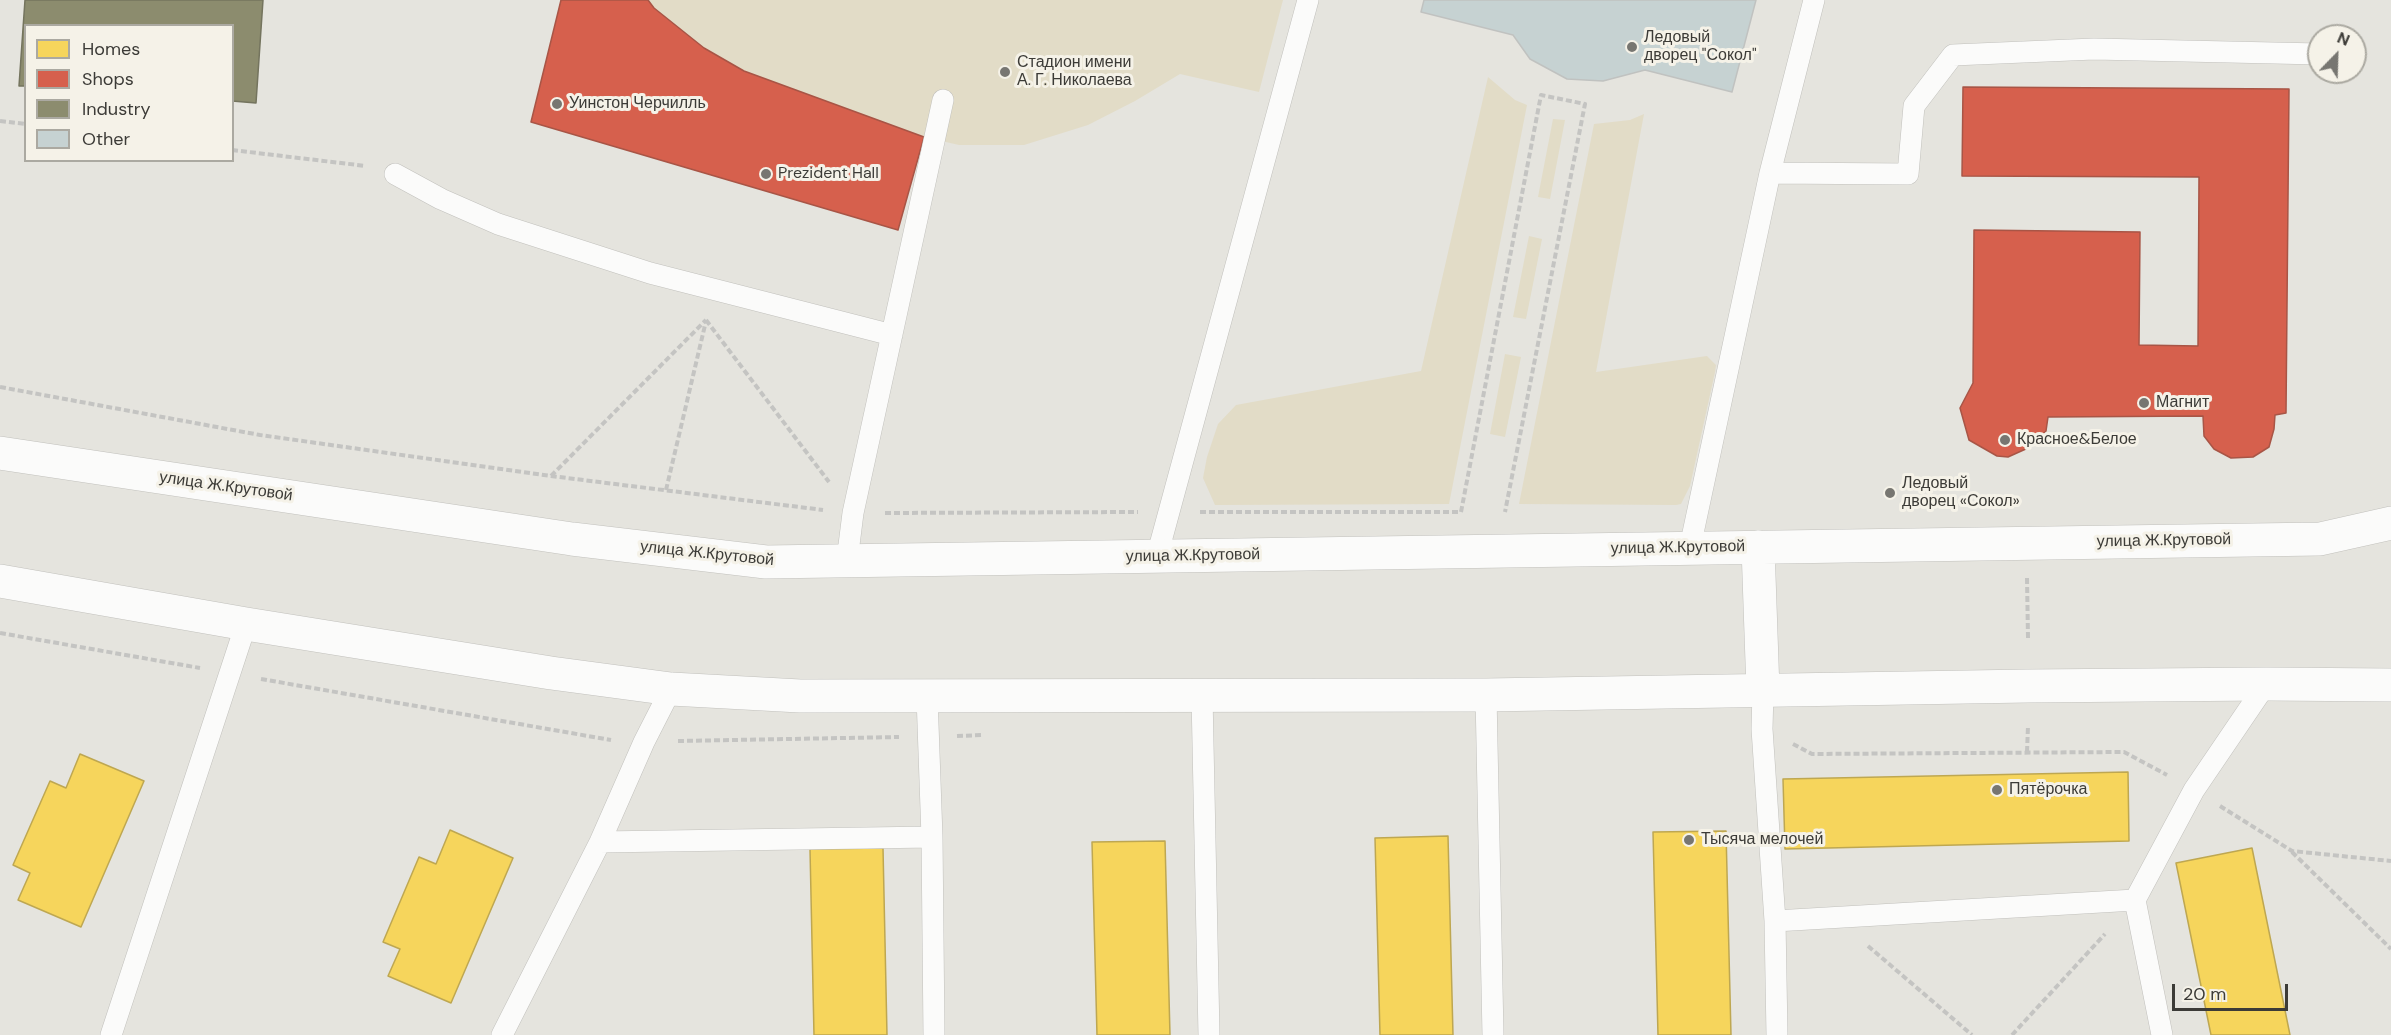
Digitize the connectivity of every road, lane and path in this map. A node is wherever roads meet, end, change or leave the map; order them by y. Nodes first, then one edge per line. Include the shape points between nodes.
1 (1308, 0) edge
2 (1814, 0) edge
3 (2307, 54) edge
4 (943, 100) dead end
5 (0, 121) edge
6 (24, 124) edge
7 (234, 150) edge
8 (1770, 173) junction
9 (394, 174) joint
10 (706, 320) junction
11 (892, 335) junction
12 (0, 453) edge
13 (551, 476) dead end
14 (666, 490) dead end
15 (1461, 512) dead end
16 (1505, 512) dead end
17 (853, 513) junction
18 (2391, 523) edge
19 (1690, 547) junction
20 (1758, 547) junction
21 (1157, 556) junction
22 (847, 561) junction
23 (2027, 572) dead end
24 (0, 581) edge
25 (246, 624) junction
26 (2028, 638) dead end
27 (2266, 684) junction
28 (2391, 685) edge
29 (671, 689) junction
30 (1763, 691) junction
31 (1202, 695) junction
32 (1486, 695) junction
33 (927, 696) junction
34 (2028, 726) dead end
35 (2027, 752) dead end
36 (932, 837) junction
37 (600, 842) junction
38 (2292, 852) dead end
39 (2135, 900) junction
40 (1836, 919) junction
41 (1775, 921) junction
42 (2391, 950) edge
43 (111, 1035) edge
44 (502, 1035) edge
45 (934, 1035) edge
46 (1209, 1035) edge
47 (1493, 1035) edge
48 (1777, 1035) edge
49 (1972, 1035) edge
50 (2012, 1035) edge
51 (2162, 1035) edge

1 - 21 lane
2 - 8 lane
3 - 8 lane via 2094,49 1953,55 1914,106 1908,174
4 - 11 lane
5 - 6 path
7 - 9 path via 369,166
8 - 19 lane
9 - 11 lane via 498,224 650,273
10 - 13 path
10 - 14 path
10 - 17 path
11 - 17 lane
12 - 22 main road, улица Ж.Крутовой via 572,539 766,562
15 - 16 path via 1541,95 1585,104
17 - 22 lane
18 - 20 main road, улица Ж.Крутовой via 2320,539
19 - 20 main road, улица Ж.Крутовой
19 - 21 main road, улица Ж.Крутовой
20 - 30 main road
21 - 22 main road, улица Ж.Крутовой
23 - 26 path
24 - 25 main road
25 - 29 main road
25 - 43 lane
27 - 28 main road
27 - 30 main road
27 - 39 lane via 2194,790
29 - 33 main road via 800,696
29 - 37 lane
30 - 32 main road
30 - 41 lane
31 - 32 main road
31 - 33 main road
31 - 46 lane
32 - 47 lane
33 - 36 lane
34 - 35 path
36 - 37 lane
36 - 45 lane
37 - 44 lane
38 - 42 path
39 - 40 lane
39 - 50 path
39 - 51 lane
40 - 41 lane
40 - 49 path
41 - 48 lane

